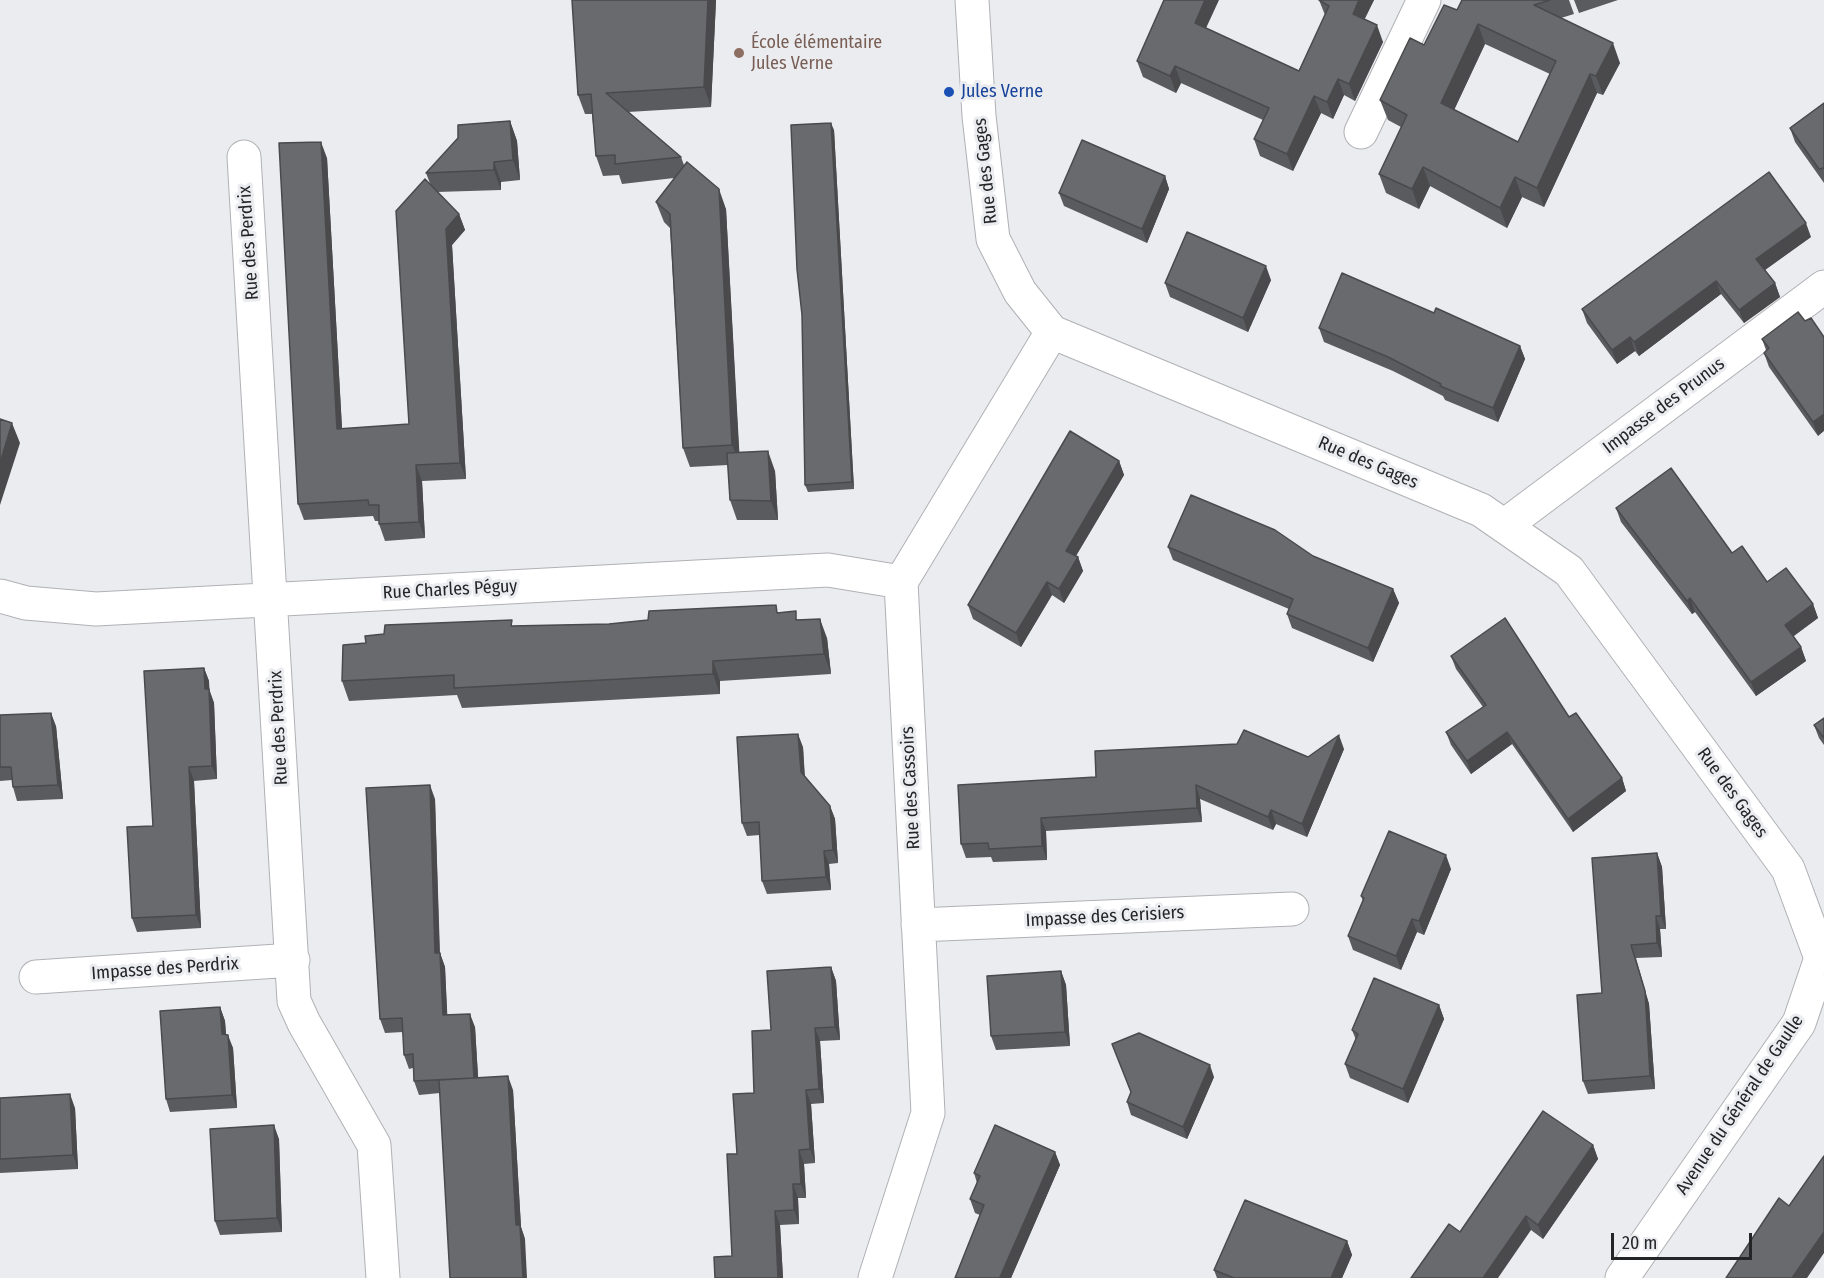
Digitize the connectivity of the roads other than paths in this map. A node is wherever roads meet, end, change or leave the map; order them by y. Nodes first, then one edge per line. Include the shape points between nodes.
1 (972, 0) edge
2 (1424, 0) edge
3 (1361, 132) dead end
4 (243, 157) dead end
5 (1824, 287) edge
6 (1052, 332) junction
7 (1504, 526) junction
8 (901, 582) junction
9 (0, 596) edge
10 (272, 599) junction
11 (1292, 909) dead end
12 (918, 925) junction
13 (1822, 957) edge
14 (293, 960) junction
15 (36, 977) dead end
16 (383, 1278) edge
17 (875, 1278) edge
18 (1622, 1278) edge

1 - 6 street, Rue des Gages via 979,116 993,239 1020,292
2 - 3 street
4 - 10 street, Rue des Perdrix
5 - 7 street, Impasse des Prunus
6 - 7 street, Rue des Gages via 1481,510
6 - 8 street
7 - 13 street, Rue des Gages via 1569,571 1788,869
8 - 10 street, Rue Charles Péguy via 828,570
8 - 12 street, Rue des Cassoirs
9 - 10 street, Rue Charles Péguy via 26,603 96,609
10 - 14 street, Rue des Perdrix
11 - 12 street, Impasse des Cerisiers
12 - 17 street, Rue des Cassoirs via 928,1113
13 - 18 street, Avenue du Général de Gaulle via 1799,1023
14 - 15 street, Impasse des Perdrix
14 - 16 street, Rue des Perdrix via 294,1001 374,1145

